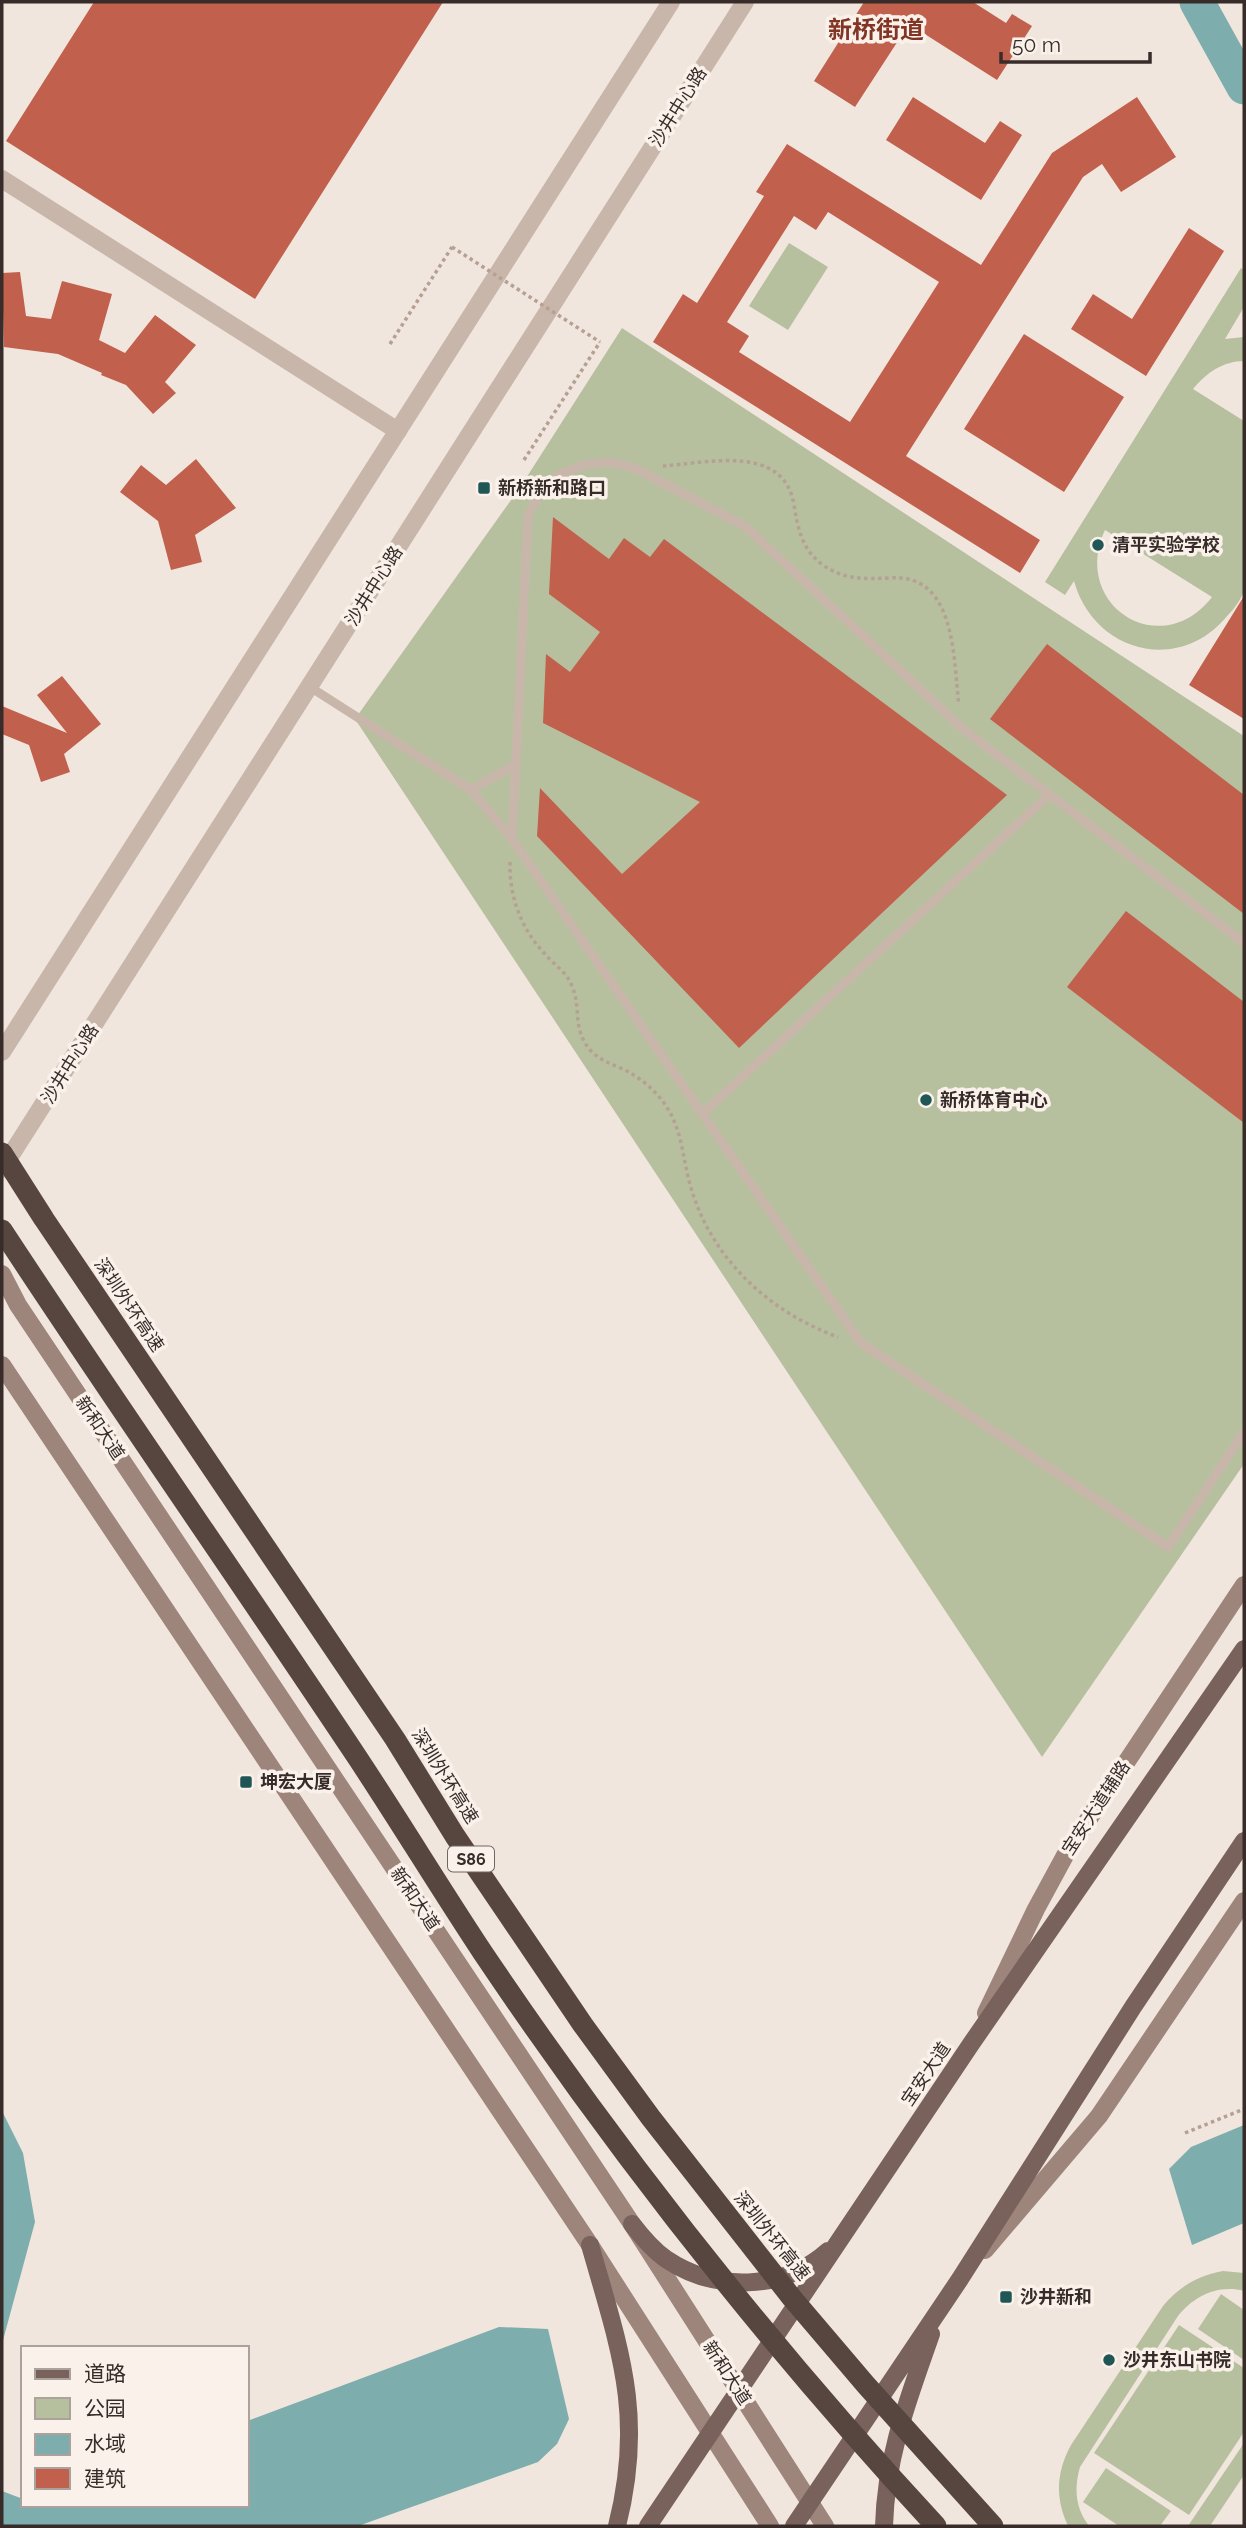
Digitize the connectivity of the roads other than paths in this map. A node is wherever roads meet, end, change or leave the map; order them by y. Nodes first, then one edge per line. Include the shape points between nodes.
1 (671, 2) edge
2 (745, 2) edge
3 (2, 179) edge
4 (398, 430) junction
5 (310, 687) junction
6 (516, 764) junction
7 (471, 790) junction
8 (1049, 795) junction
9 (512, 839) junction
10 (1244, 943) edge
11 (2, 1052) edge
12 (702, 1114) junction
13 (2, 1153) edge
14 (2, 1169) edge
15 (2, 1230) edge
16 (2, 1274) edge
17 (2, 1365) edge
18 (1244, 1432) edge
19 (1244, 1585) edge
20 (1244, 1648) edge
21 (1244, 1841) edge
22 (1244, 1901) edge
23 (971, 2045) junction
24 (632, 2224) junction
25 (838, 2242) junction
26 (590, 2245) junction
27 (960, 2279) junction
28 (938, 2312) junction
29 (739, 2392) junction
30 (711, 2434) junction
31 (810, 2502) junction
32 (617, 2526) edge
33 (648, 2526) edge
34 (770, 2526) edge
35 (794, 2526) edge
36 (825, 2526) edge
37 (884, 2526) edge
38 (936, 2526) edge
39 (993, 2526) edge

1 - 4 street
2 - 5 street, 沙井中心路
3 - 4 street
4 - 11 street
5 - 7 lane
5 - 14 street, 沙井中心路
6 - 7 lane
6 - 8 lane via 528,516 540,493 559,475 583,465 609,462 635,468 746,527 962,728
6 - 9 lane
7 - 9 lane
8 - 10 lane
8 - 12 lane
9 - 12 lane
12 - 18 lane via 860,1343 1168,1547
13 - 39 highway, 深圳外环高速 / S86, bridge via 583,2025 792,2298
15 - 38 highway, S86, bridge via 550,2049 625,2153 760,2324
16 - 24 main road, 新和大道
17 - 26 main road
19 - 23 main road, 宝安大道辅路 via 1068,1850
20 - 23 main road, 宝安大道
21 - 27 main road
22 - 27 main road via 1099,2116
23 - 25 main road, 宝安大道
24 - 25 main road via 665,2258 685,2270 731,2283 778,2278 821,2257
24 - 29 main road, 新和大道
25 - 29 main road, 宝安大道
26 - 30 main road
26 - 32 main road via 626,2375 631,2417 630,2459
27 - 28 main road
28 - 31 main road
28 - 37 main road via 898,2429
29 - 30 main road, 宝安大道
29 - 31 main road, 新和大道
30 - 33 main road, 宝安大道
30 - 34 main road
31 - 35 main road
31 - 36 main road, 新和大道

